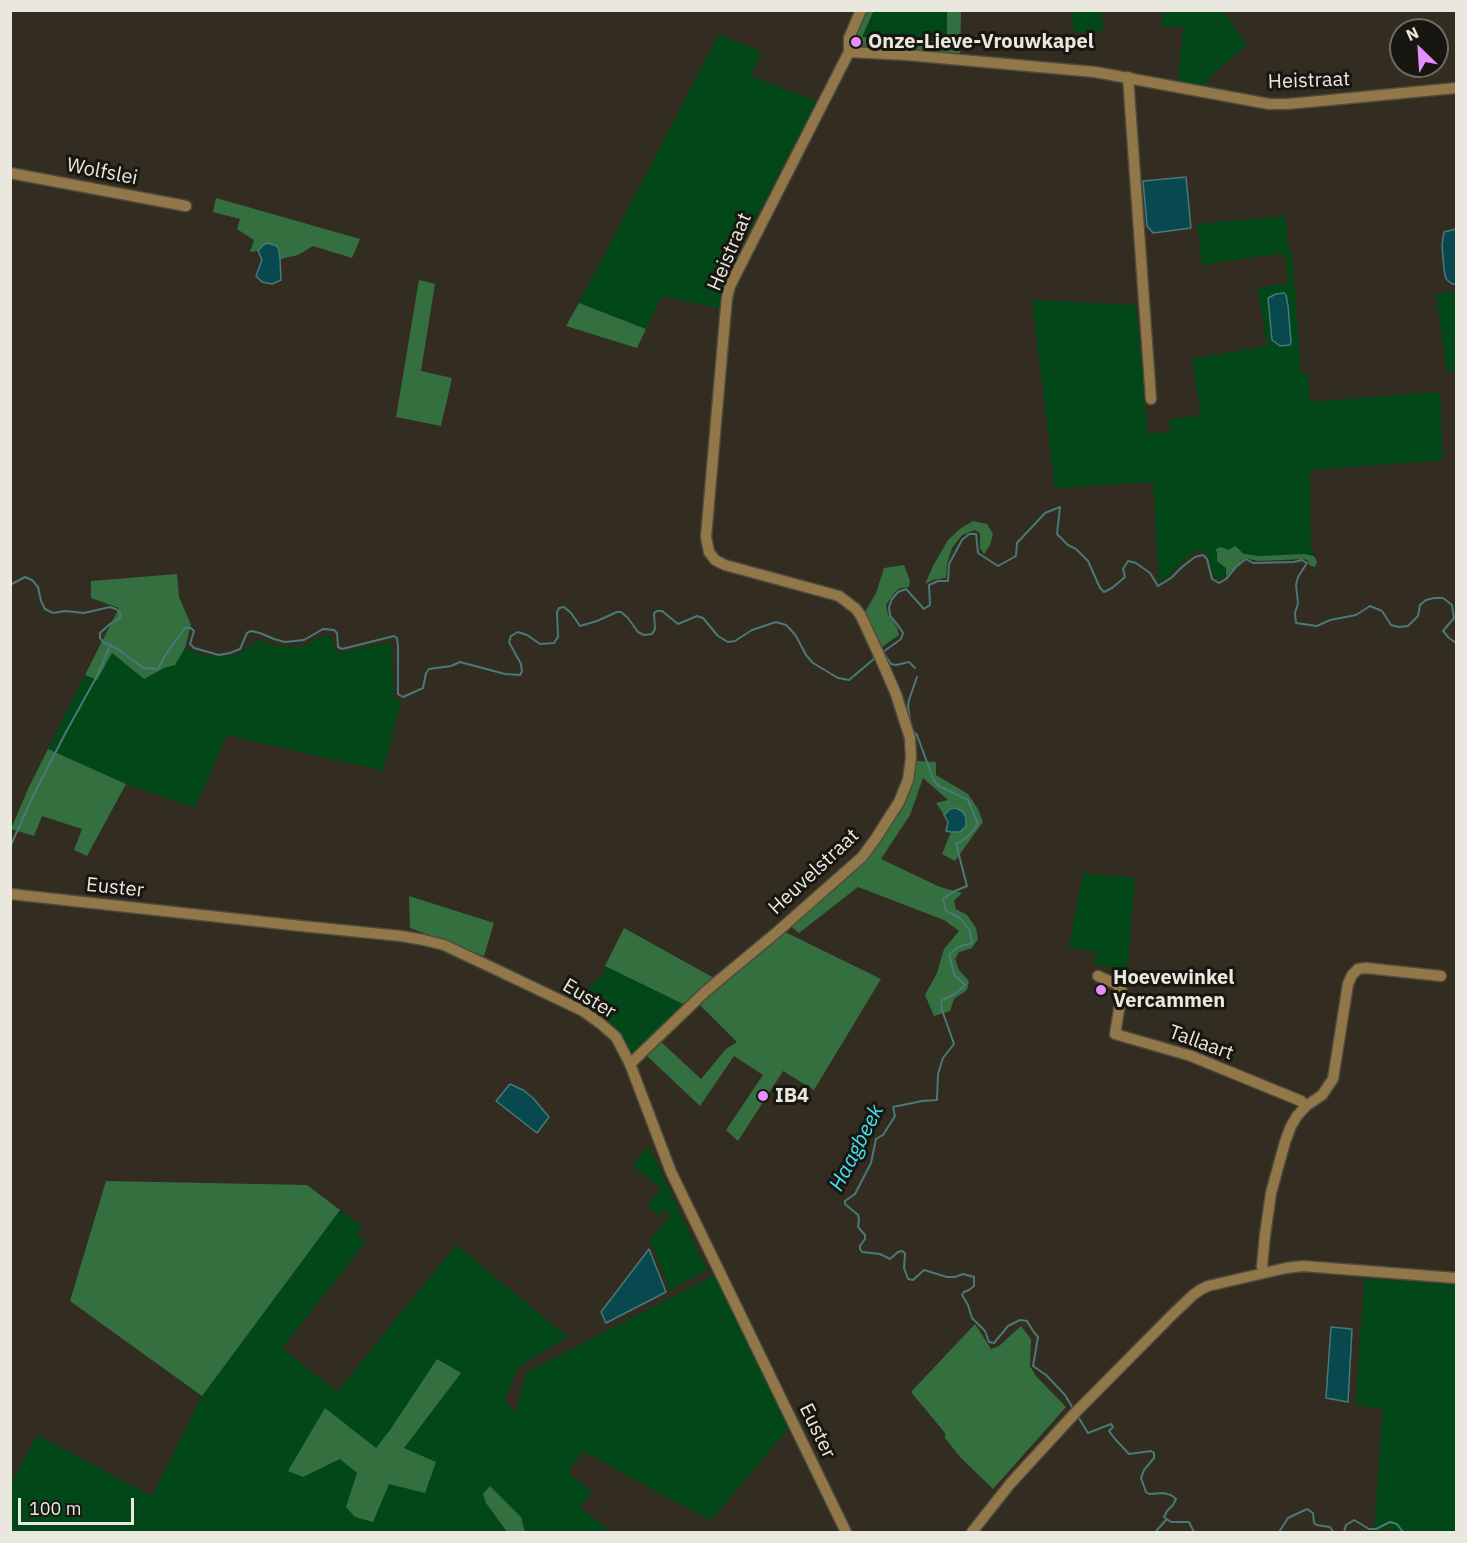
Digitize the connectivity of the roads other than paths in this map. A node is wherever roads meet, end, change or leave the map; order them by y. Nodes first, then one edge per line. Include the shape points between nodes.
1 (861, 10) edge
2 (849, 52) junction
3 (1128, 77) junction
4 (1456, 88) edge
5 (10, 173) edge
6 (186, 206) dead end
7 (1151, 399) dead end
8 (879, 655) joint
9 (10, 894) edge
10 (1098, 976) dead end
11 (1441, 976) dead end
12 (630, 1065) junction
13 (1306, 1106) junction
14 (1264, 1273) junction
15 (1456, 1278) edge
16 (846, 1533) edge
17 (972, 1533) edge

1 - 2 street via 849,38
2 - 3 street, Heistraat
2 - 8 street, Heistraat via 730,286 706,537 709,552 725,565 839,596 850,603 861,616
3 - 4 street, Heistraat via 1269,104
3 - 7 street
5 - 6 street, Wolfslei
8 - 12 street, Heuvelstraat via 910,738 911,758 908,780 887,822 862,857 706,992
9 - 12 street, Euster via 401,936 444,945 583,1011 616,1037
10 - 13 street, Tallaart via 1116,984 1122,993 1115,1034 1191,1056
11 - 13 street via 1358,969 1348,984 1333,1079 1322,1095
12 - 16 street, Euster via 671,1172
13 - 14 street via 1291,1126 1273,1185
14 - 15 street via 1315,1266
14 - 17 street via 1208,1286 1193,1295 1075,1413 1010,1484

